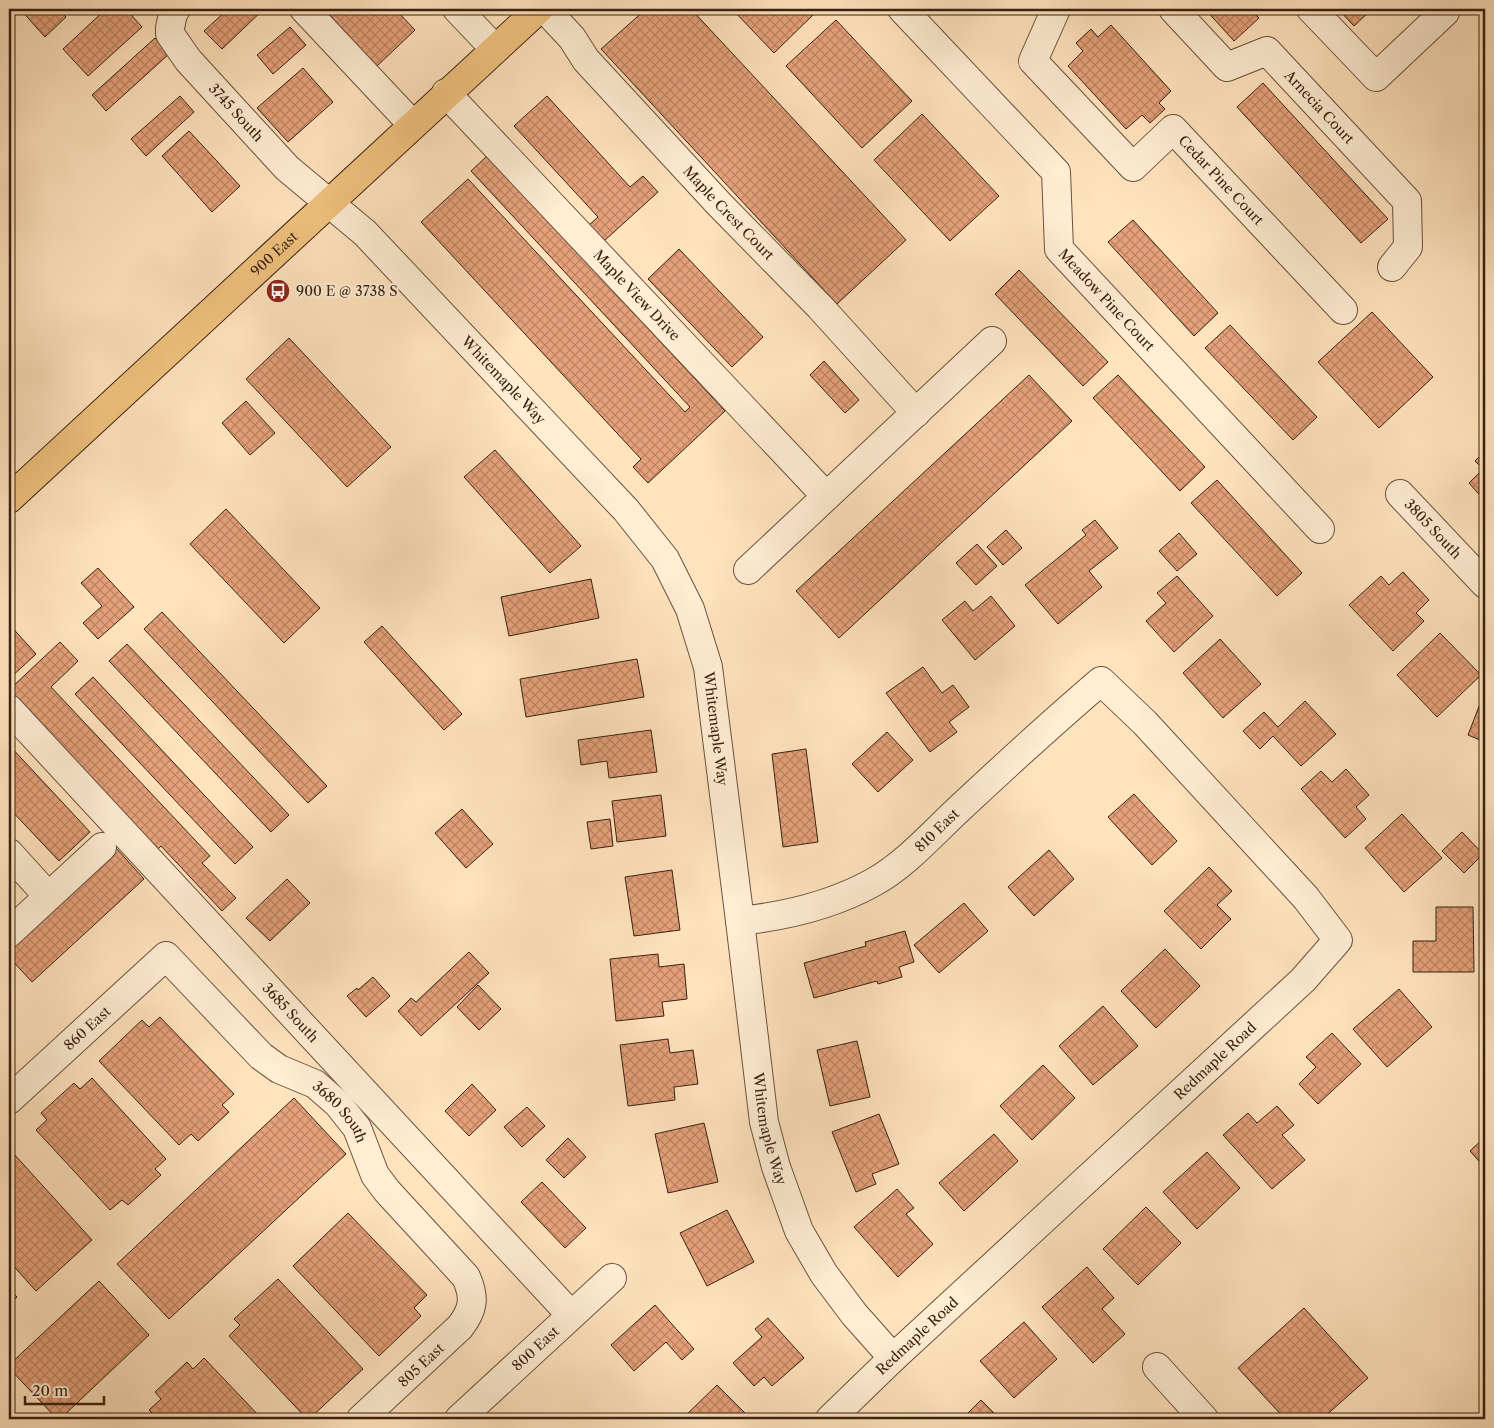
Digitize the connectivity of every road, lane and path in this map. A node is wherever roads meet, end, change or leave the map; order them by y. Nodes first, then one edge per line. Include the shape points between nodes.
1 (176, 9) edge
2 (304, 9) edge
3 (457, 9) edge
4 (539, 9) edge
5 (545, 9) edge
6 (902, 9) edge
7 (1056, 9) edge
8 (1173, 9) edge
9 (1312, 9) edge
10 (1445, 12) dead end
11 (495, 49) junction
12 (446, 93) junction
13 (412, 124) junction
14 (329, 202) junction
15 (1392, 267) dead end
16 (1343, 310) dead end
17 (992, 341) dead end
18 (916, 413) junction
19 (1400, 494) dead end
20 (826, 496) junction
21 (9, 499) edge
22 (1320, 529) dead end
23 (748, 570) dead end
24 (1485, 584) edge
25 (1101, 682) joint
26 (9, 709) edge
27 (102, 847) dead end
28 (9, 853) edge
29 (48, 896) junction
30 (740, 921) junction
31 (9, 933) edge
32 (166, 956) joint
33 (9, 1100) edge
34 (612, 1278) dead end
35 (472, 1304) joint
36 (571, 1315) junction
37 (893, 1358) junction
38 (1157, 1367) dead end
39 (361, 1419) edge
40 (459, 1419) edge
41 (830, 1419) edge
42 (1204, 1419) edge

1 - 14 street, 3745 South via 170,34 188,60 287,168
2 - 13 street
3 - 11 street
4 - 11 main road, 900 East
5 - 18 street, Maple Crest Court via 572,38 586,60
6 - 22 street, Meadow Pine Court via 1056,172 1059,249
7 - 16 street, Cedar Pine Court via 1033,61 1133,167 1173,129
8 - 15 street, Arnecia Court via 1227,67 1267,51 1407,201 1408,247
9 - 10 street via 1376,78
11 - 12 main road, 900 East
12 - 13 main road, 900 East
12 - 20 street, Maple View Drive
13 - 14 main road, 900 East
14 - 21 main road, 900 East
14 - 30 street, Whitemaple Way via 365,233 612,495 665,559 690,609 708,667
17 - 18 street
18 - 20 street
19 - 24 street, 3805 South
20 - 23 street
25 - 30 street, 810 East via 924,842 875,882 802,910
25 - 37 street, Redmaple Road via 1145,724 1299,890 1338,940 1303,980
26 - 36 street, 3685 South
27 - 29 street
28 - 29 street
29 - 31 street
30 - 37 street, Whitemaple Way via 764,1122 776,1167 799,1231 824,1274
32 - 33 street, 860 East
32 - 35 street, 3680 South via 261,1056 279,1069 315,1084 338,1104 357,1128 375,1175 466,1277 472,1290
34 - 36 street, 800 East
35 - 39 street, 805 East via 466,1320 456,1331
36 - 40 street, 800 East
37 - 41 street, Redmaple Road
38 - 42 street

